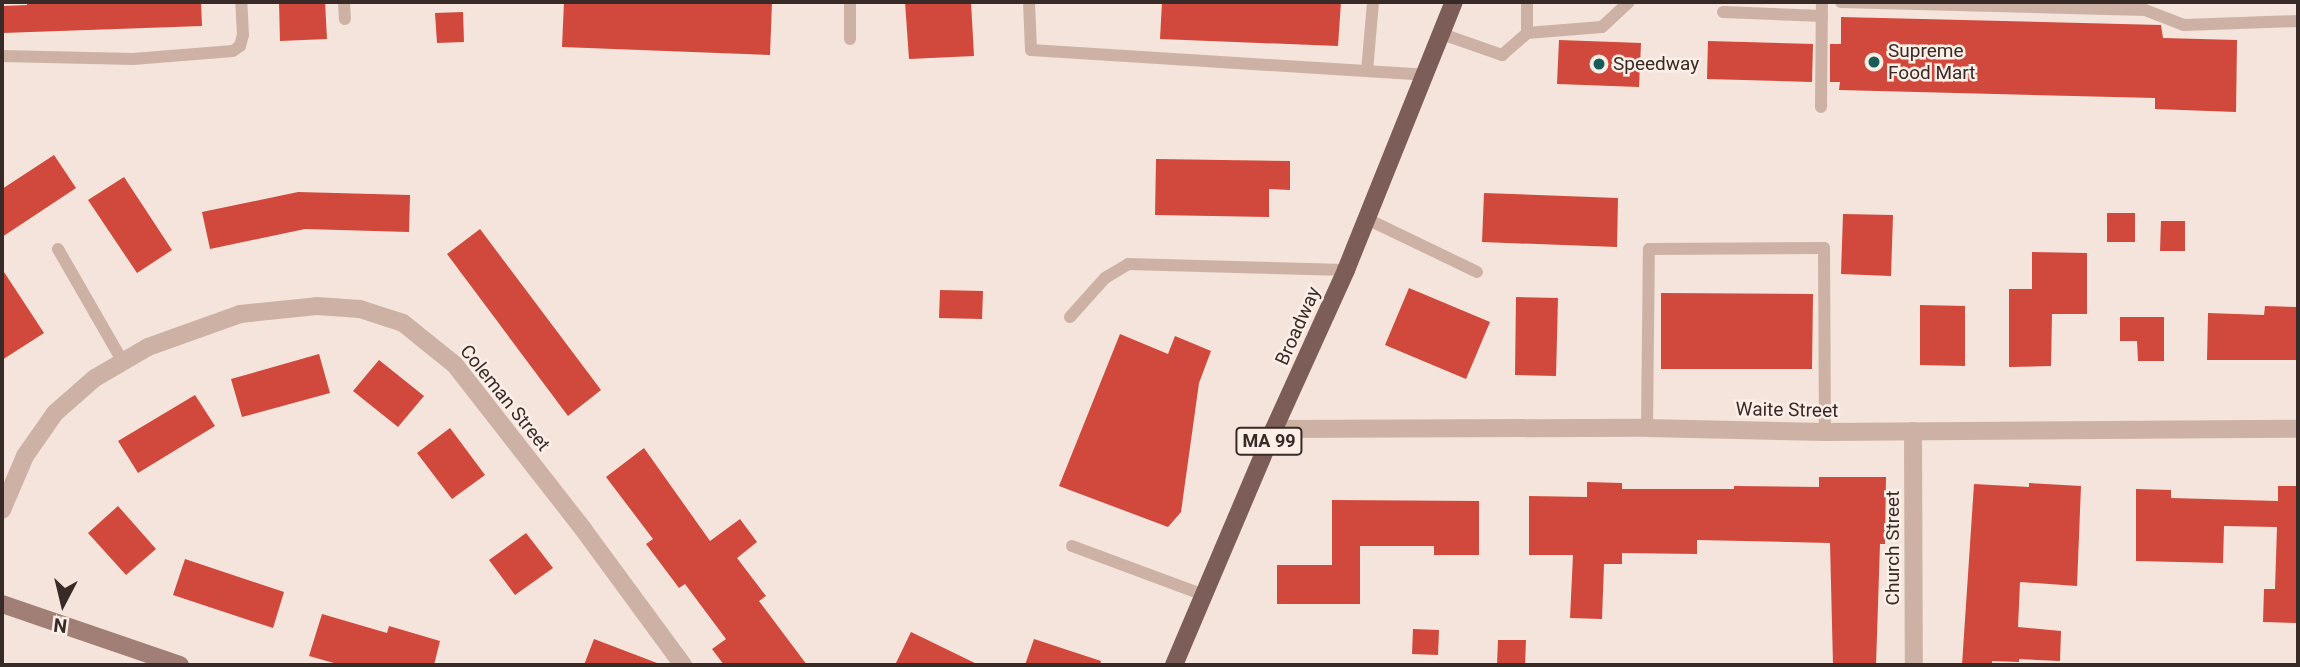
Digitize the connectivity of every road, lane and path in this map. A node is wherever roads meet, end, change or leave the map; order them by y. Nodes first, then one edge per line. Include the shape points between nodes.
1 (241, 2) edge
2 (344, 2) edge
3 (850, 2) edge
4 (1029, 2) edge
5 (1373, 2) edge
6 (1454, 2) edge
7 (1527, 2) edge
8 (1629, 2) edge
9 (1822, 2) edge
10 (1841, 2) edge
11 (2145, 6) edge
12 (1723, 12) dead end
13 (1822, 16) junction
14 (345, 19) dead end
15 (2298, 22) edge
16 (1527, 33) junction
17 (1441, 34) junction
18 (850, 40) dead end
19 (2, 56) edge
20 (1367, 71) junction
21 (1425, 75) junction
22 (1821, 107) dead end
23 (1367, 219) junction
24 (58, 249) dead end
25 (1346, 270) junction
26 (1477, 272) dead end
27 (1070, 317) dead end
28 (123, 362) junction
29 (1647, 428) junction
30 (1274, 429) junction
31 (2298, 429) edge
32 (1913, 431) junction
33 (1825, 432) junction
34 (2, 510) edge
35 (1072, 546) dead end
36 (1204, 595) junction
37 (2, 604) edge
38 (180, 665) edge
39 (683, 665) edge
40 (1174, 665) edge
41 (1914, 665) edge

1 - 19 lane via 243,35 233,51 133,59
2 - 14 lane
3 - 18 lane
4 - 20 lane via 1031,50
5 - 20 lane
6 - 17 main road, Broadway / MA 99
7 - 16 lane
8 - 16 lane via 1602,27
9 - 13 lane
10 - 11 lane
11 - 15 lane via 2184,25
12 - 13 lane
13 - 22 lane
16 - 17 lane via 1502,55
17 - 21 main road, Broadway / MA 99
20 - 21 lane
21 - 23 main road, Broadway / MA 99
23 - 25 main road, Broadway / MA 99
23 - 26 lane
24 - 28 lane
25 - 27 lane via 1128,264 1105,278
25 - 30 main road, Broadway / MA 99
28 - 34 street, Coleman Street via 95,378 55,413 25,456
28 - 39 street, Coleman Street via 148,347 240,314 317,306 360,309 403,323 455,365
29 - 30 street, Waite Street
29 - 33 street, Waite Street
29 - 33 lane via 1649,249 1824,248
30 - 36 main road, Broadway / MA 99
31 - 32 street, Waite Street
32 - 33 street, Waite Street
32 - 41 street, Church Street
35 - 36 lane
36 - 40 main road, Broadway / MA 99
37 - 38 street

